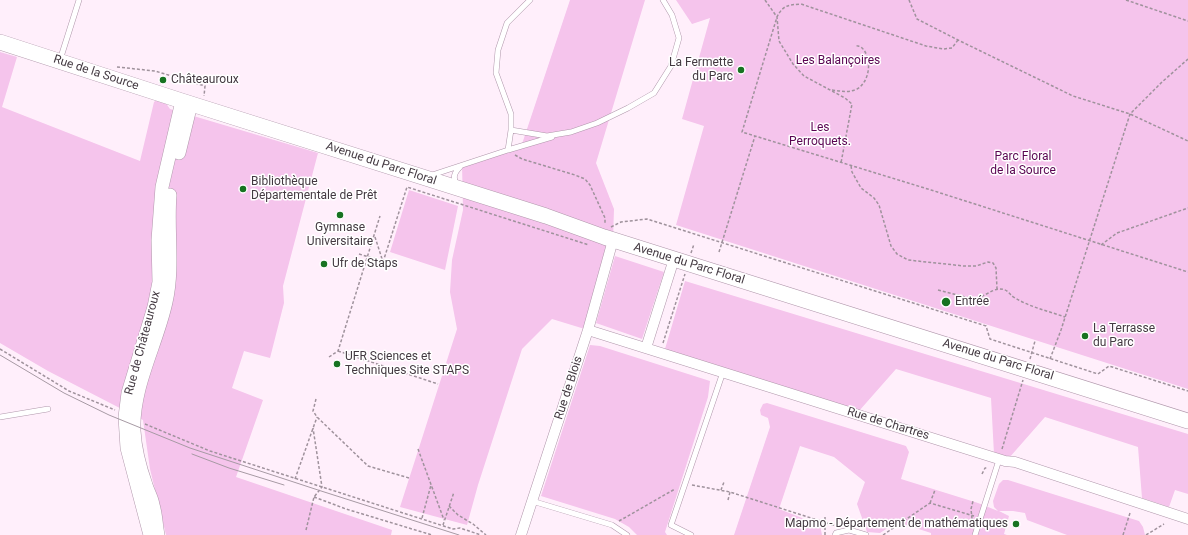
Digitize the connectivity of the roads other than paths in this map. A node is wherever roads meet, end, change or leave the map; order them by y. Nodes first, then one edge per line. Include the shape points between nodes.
1 (79, 0) edge
2 (530, 0) edge
3 (664, 0) edge
4 (0, 42) edge
5 (60, 61) junction
6 (186, 103) junction
7 (511, 130) junction
8 (571, 132) junction
9 (508, 150) junction
10 (460, 166) junction
11 (425, 177) junction
12 (458, 189) junction
13 (609, 233) junction
14 (674, 259) junction
15 (588, 330) junction
16 (646, 348) junction
17 (723, 372) junction
18 (48, 409) dead end
19 (0, 417) edge
20 (1188, 421) edge
21 (998, 463) dead end
22 (532, 501) junction
23 (1188, 518) edge
24 (150, 535) edge
25 (158, 535) edge
26 (521, 535) edge
27 (627, 535) edge
28 (692, 535) edge
29 (835, 535) edge
30 (866, 535) edge
31 (975, 535) edge

1 - 5 lane
2 - 7 lane via 507,23 498,50 496,74 511,114
3 - 8 lane via 679,38 672,66 654,92 597,123
4 - 5 main road, Rue de la Source
5 - 6 main road, Rue de la Source
6 - 11 main road, Avenue du Parc Floral
6 - 24 street, Rue de Châteauroux via 162,187 158,240 159,282 128,393 125,416 127,448
6 - 25 street, Rue de Châteauroux via 169,203 170,280 157,335 139,390 135,421 135,440 154,506
7 - 8 lane via 547,136
7 - 9 lane
8 - 9 lane
9 - 10 lane
10 - 11 lane
10 - 12 lane via 454,174
11 - 12 main road, Avenue du Parc Floral
12 - 13 main road, Avenue du Parc Floral
13 - 14 main road, Avenue du Parc Floral
13 - 15 street, Rue de Blois
14 - 16 street
14 - 20 main road, Avenue du Parc Floral
15 - 16 street, Rue de Chartres
15 - 22 street, Rue de Blois
16 - 17 street, Rue de Chartres
17 - 23 street, Rue de Chartres
17 - 28 lane via 671,525
18 - 19 lane
21 - 31 lane
22 - 26 street, Rue de Blois
22 - 27 lane via 612,525
29 - 30 lane via 850,530

